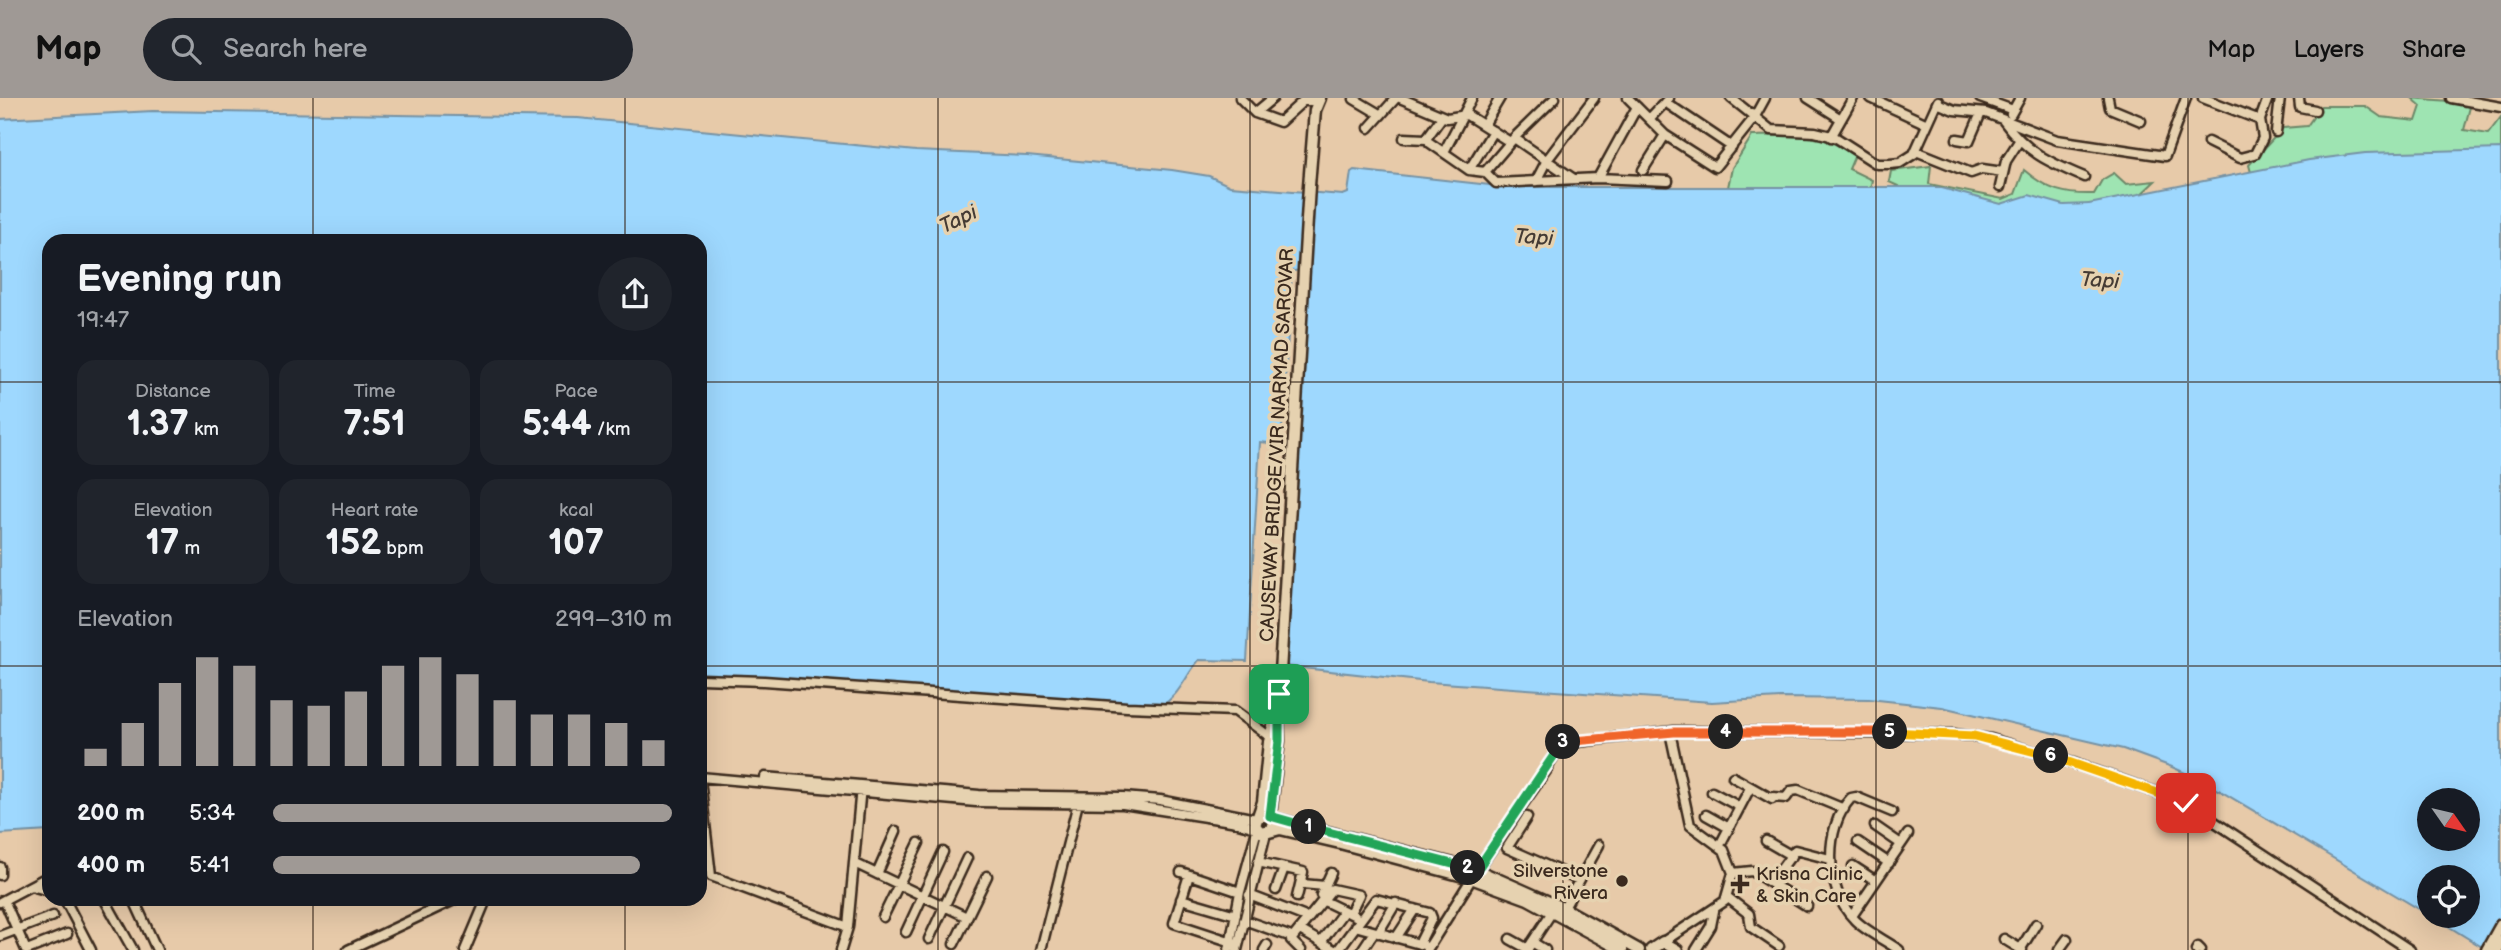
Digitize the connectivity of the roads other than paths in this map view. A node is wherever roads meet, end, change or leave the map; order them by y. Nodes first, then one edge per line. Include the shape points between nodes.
1 (1240, 98) edge
2 (1273, 98) edge
3 (1398, 98) edge
4 (1460, 98) edge
5 (1500, 98) edge
6 (1555, 98) edge
7 (1594, 98) edge
8 (1628, 98) edge
9 (1731, 98) edge
10 (1765, 98) edge
11 (1808, 98) edge
12 (1853, 98) edge
13 (1871, 98) edge
14 (1980, 98) edge
15 (2020, 98) edge
16 (2186, 98) edge
17 (2203, 98) edge
18 (2268, 98) edge
19 (2280, 98) edge
20 (2299, 98) edge
21 (2451, 98) edge
22 (1354, 99) edge
23 (2107, 99) edge
24 (1319, 100) edge
25 (1667, 100) edge
26 (1939, 100) edge
27 (2485, 101) edge
28 (1471, 102) edge
29 (1637, 107) junction
30 (2501, 107) edge
31 (2013, 110) junction
32 (2315, 110) dead end
33 (1255, 113) junction
34 (1981, 113) junction
35 (1381, 115) junction
36 (1461, 116) junction
37 (1443, 117) junction
38 (1650, 118) junction
39 (1754, 118) junction
40 (1841, 119) junction
41 (2005, 120) junction
42 (2260, 120) junction
43 (2141, 121) dead end
44 (1927, 124) junction
45 (1484, 125) junction
46 (1370, 128) dead end
47 (1493, 131) junction
48 (2276, 132) dead end
49 (1665, 135) junction
50 (1831, 137) junction
51 (1404, 138) dead end
52 (1957, 139) dead end
53 (1512, 140) junction
54 (2019, 141) junction
55 (2208, 142) dead end
56 (1430, 143) dead end
57 (1732, 147) junction
58 (1916, 151) junction
59 (1444, 152) junction
60 (1547, 160) junction
61 (1469, 170) junction
62 (1643, 170) dead end
63 (2003, 172) junction
64 (1485, 173) junction
65 (2084, 177) dead end
66 (1598, 178) junction
67 (1574, 179) junction
68 (1536, 181) junction
69 (1668, 181) dead end
70 (2000, 187) dead end
71 (707, 679) edge
72 (1278, 706) junction
73 (1670, 732) junction
74 (1270, 737) junction
75 (707, 776) edge
76 (1733, 777) dead end
77 (861, 787) junction
78 (1751, 788) junction
79 (1712, 792) dead end
80 (1079, 800) junction
81 (1740, 807) junction
82 (1843, 809) junction
83 (1892, 812) dead end
84 (1706, 815) dead end
85 (1271, 817) junction
86 (1527, 817) dead end
87 (1260, 826) junction
88 (1875, 827) dead end
89 (1729, 828) junction
90 (896, 831) dead end
91 (1908, 835) dead end
92 (1766, 841) dead end
93 (1858, 842) dead end
94 (919, 843) dead end
95 (1901, 844) junction
96 (1599, 845) dead end
97 (1720, 845) junction
98 (707, 850) edge
99 (943, 852) dead end
100 (1792, 856) junction
101 (967, 858) dead end
102 (1830, 859) junction
103 (1258, 862) junction
104 (854, 863) junction
105 (1889, 863) junction
106 (1853, 866) dead end
107 (0, 867) edge
108 (1283, 868) junction
109 (1331, 873) dead end
110 (1733, 873) junction
111 (877, 874) junction
112 (1474, 874) junction
113 (0, 875) edge
114 (987, 876) dead end
115 (42, 880) edge
116 (1579, 880) junction
117 (1876, 881) junction
118 (898, 884) junction
119 (1302, 884) junction
120 (1771, 884) junction
121 (31, 886) junction
122 (1325, 886) junction
123 (42, 889) edge
124 (1276, 890) dead end
125 (1240, 892) junction
126 (1250, 895) junction
127 (923, 896) junction
128 (1297, 897) dead end
129 (1727, 897) junction
130 (1321, 898) junction
131 (1181, 899) junction
132 (2, 901) edge
133 (1396, 904) junction
134 (68, 906) edge
135 (109, 906) edge
136 (137, 906) edge
137 (441, 906) edge
138 (483, 906) edge
139 (944, 906) junction
140 (1807, 906) dead end
141 (1563, 908) junction
142 (1415, 909) junction
143 (1714, 911) junction
144 (1347, 912) junction
145 (1552, 912) junction
146 (53, 916) dead end
147 (1303, 916) dead end
148 (1852, 916) junction
149 (967, 917) junction
150 (1240, 917) junction
151 (883, 918) dead end
152 (1358, 922) junction
153 (2036, 924) dead end
154 (2501, 925) edge
155 (848, 927) junction
156 (18, 929) junction
157 (1300, 930) junction
158 (906, 932) dead end
159 (1376, 932) junction
160 (68, 934) dead end
161 (0, 936) edge
162 (1289, 936) dead end
163 (1396, 938) junction
164 (929, 939) dead end
165 (1510, 939) dead end
166 (2004, 939) dead end
167 (2067, 939) dead end
168 (1321, 942) junction
169 (2501, 943) edge
170 (954, 944) dead end
171 (1230, 946) edge
172 (1779, 946) dead end
173 (1425, 947) edge
174 (1529, 947) edge
175 (1657, 948) edge
176 (27, 950) edge
177 (91, 950) edge
178 (133, 950) edge
179 (156, 950) edge
180 (348, 950) edge
181 (465, 950) edge
182 (841, 950) edge
183 (1041, 950) edge
184 (1237, 950) edge
185 (1301, 950) edge
186 (1336, 950) edge
187 (1362, 950) edge
188 (1545, 950) edge
189 (1622, 950) edge
190 (1639, 950) edge
191 (1677, 950) edge
192 (1696, 950) edge
193 (1899, 950) edge
194 (2021, 950) edge
195 (2059, 950) edge
196 (2410, 950) edge
197 (2487, 950) edge
198 (2497, 950) edge

1 - 33 street
2 - 33 street
3 - 35 street
3 - 37 street
4 - 28 street
5 - 45 street
6 - 53 street
7 - 60 street
8 - 29 street
9 - 39 street
10 - 39 street
11 - 40 street
12 - 40 street
13 - 44 street
14 - 31 street
15 - 31 street
16 - 41 street via 2165,156 2057,140
17 - 42 street
18 - 42 street
19 - 48 street
20 - 32 street via 2300,107
21 - 27 street
22 - 35 street
23 - 43 street via 2110,108
24 - 33 street via 1303,101 1280,122
24 - 72 main road, CAUSEWAY BRIDGE/VIR NARMAD SAROVAR via 1309,186
25 - 38 street
25 - 57 street
26 - 34 street via 1954,110
26 - 44 street
27 - 30 street
28 - 36 street
29 - 38 street
29 - 66 street
31 - 41 street
34 - 41 street
34 - 52 street via 1969,141
35 - 46 street
36 - 37 street
36 - 45 street
36 - 59 street
37 - 51 street via 1426,139
38 - 49 street
39 - 50 street via 1771,130 1804,130
39 - 57 street
40 - 50 street
41 - 54 street
42 - 55 street via 2263,138 2249,157 2240,158
44 - 58 street
45 - 47 street
47 - 53 street
47 - 61 street
49 - 57 street via 1713,167 1719,166
49 - 62 street
50 - 58 street via 1878,164 1900,163
53 - 60 street
53 - 64 street
54 - 63 street
54 - 65 street
56 - 59 street
58 - 63 street via 1971,173 1982,169
59 - 61 street
60 - 67 street
60 - 68 street
61 - 64 street
63 - 70 street
64 - 68 street via 1496,183
66 - 67 street
66 - 69 street
67 - 68 street
71 - 74 street via 1235,711
72 - 74 main road
72 - 85 main road
73 - 97 street via 1690,825
73 - 112 street via 1559,744 1546,771
73 - 196 street via 1954,734 2062,759 2186,803
74 - 87 main road
75 - 77 street
76 - 78 street
77 - 80 street via 976,802
77 - 104 street
78 - 81 street
78 - 82 street via 1773,798 1786,798 1798,790
79 - 81 street
80 - 87 street
80 - 183 street
81 - 89 street
82 - 83 street via 1848,800 1855,799
82 - 102 street
84 - 89 street
85 - 87 main road
85 - 87 main road via 1273,827
85 - 112 main road
86 - 116 street via 1507,848
87 - 103 street
87 - 112 main road
87 - 125 street
88 - 95 street
89 - 97 street
90 - 111 street
91 - 95 street
92 - 100 street
93 - 105 street
94 - 118 street
95 - 105 street
96 - 116 street
97 - 110 street
98 - 155 street via 711,876
99 - 127 street
100 - 102 street via 1795,850
100 - 120 street
101 - 139 street
102 - 148 street via 1839,894
103 - 108 street
103 - 126 street
104 - 111 street
104 - 155 street
105 - 117 street
106 - 117 street
107 - 113 street
108 - 119 street via 1303,872
108 - 124 street
109 - 122 street
110 - 120 street via 1752,871
110 - 129 street
111 - 118 street
112 - 141 main road
112 - 145 main road
112 - 173 street
114 - 149 street
115 - 121 street
116 - 141 street
117 - 148 street
118 - 127 street
118 - 151 street
119 - 122 street
119 - 128 street
120 - 140 street
121 - 123 street
121 - 132 street
122 - 130 street
125 - 131 street via 1185,873
125 - 150 street
126 - 147 street
126 - 150 street
127 - 139 street
127 - 158 street
129 - 143 street
129 - 172 street via 1749,914 1751,927
130 - 144 street
130 - 144 street via 1332,889 1357,893 1359,897
130 - 157 street
131 - 150 street
131 - 171 street via 1174,922
132 - 156 street
133 - 142 street
133 - 152 street via 1376,899
133 - 159 street
134 - 177 street
135 - 178 street
136 - 179 street
137 - 180 street
138 - 181 street
139 - 149 street
139 - 164 street
141 - 190 main road
142 - 163 street
142 - 173 street via 1432,915
143 - 175 street
143 - 192 street via 1711,926
144 - 152 street
144 - 168 street
145 - 174 street
145 - 189 main road
146 - 156 street
148 - 193 street
149 - 170 street
150 - 162 street
150 - 171 street
150 - 184 street
152 - 159 street
152 - 186 street
153 - 194 street
154 - 197 main road
155 - 182 street
156 - 161 street
156 - 176 street
157 - 168 street
157 - 185 street via 1290,942
159 - 163 street
159 - 187 street
160 - 176 street
163 - 173 street
165 - 174 street
166 - 194 street
167 - 195 street
168 - 186 street
169 - 198 main road
174 - 188 street
175 - 191 main road

